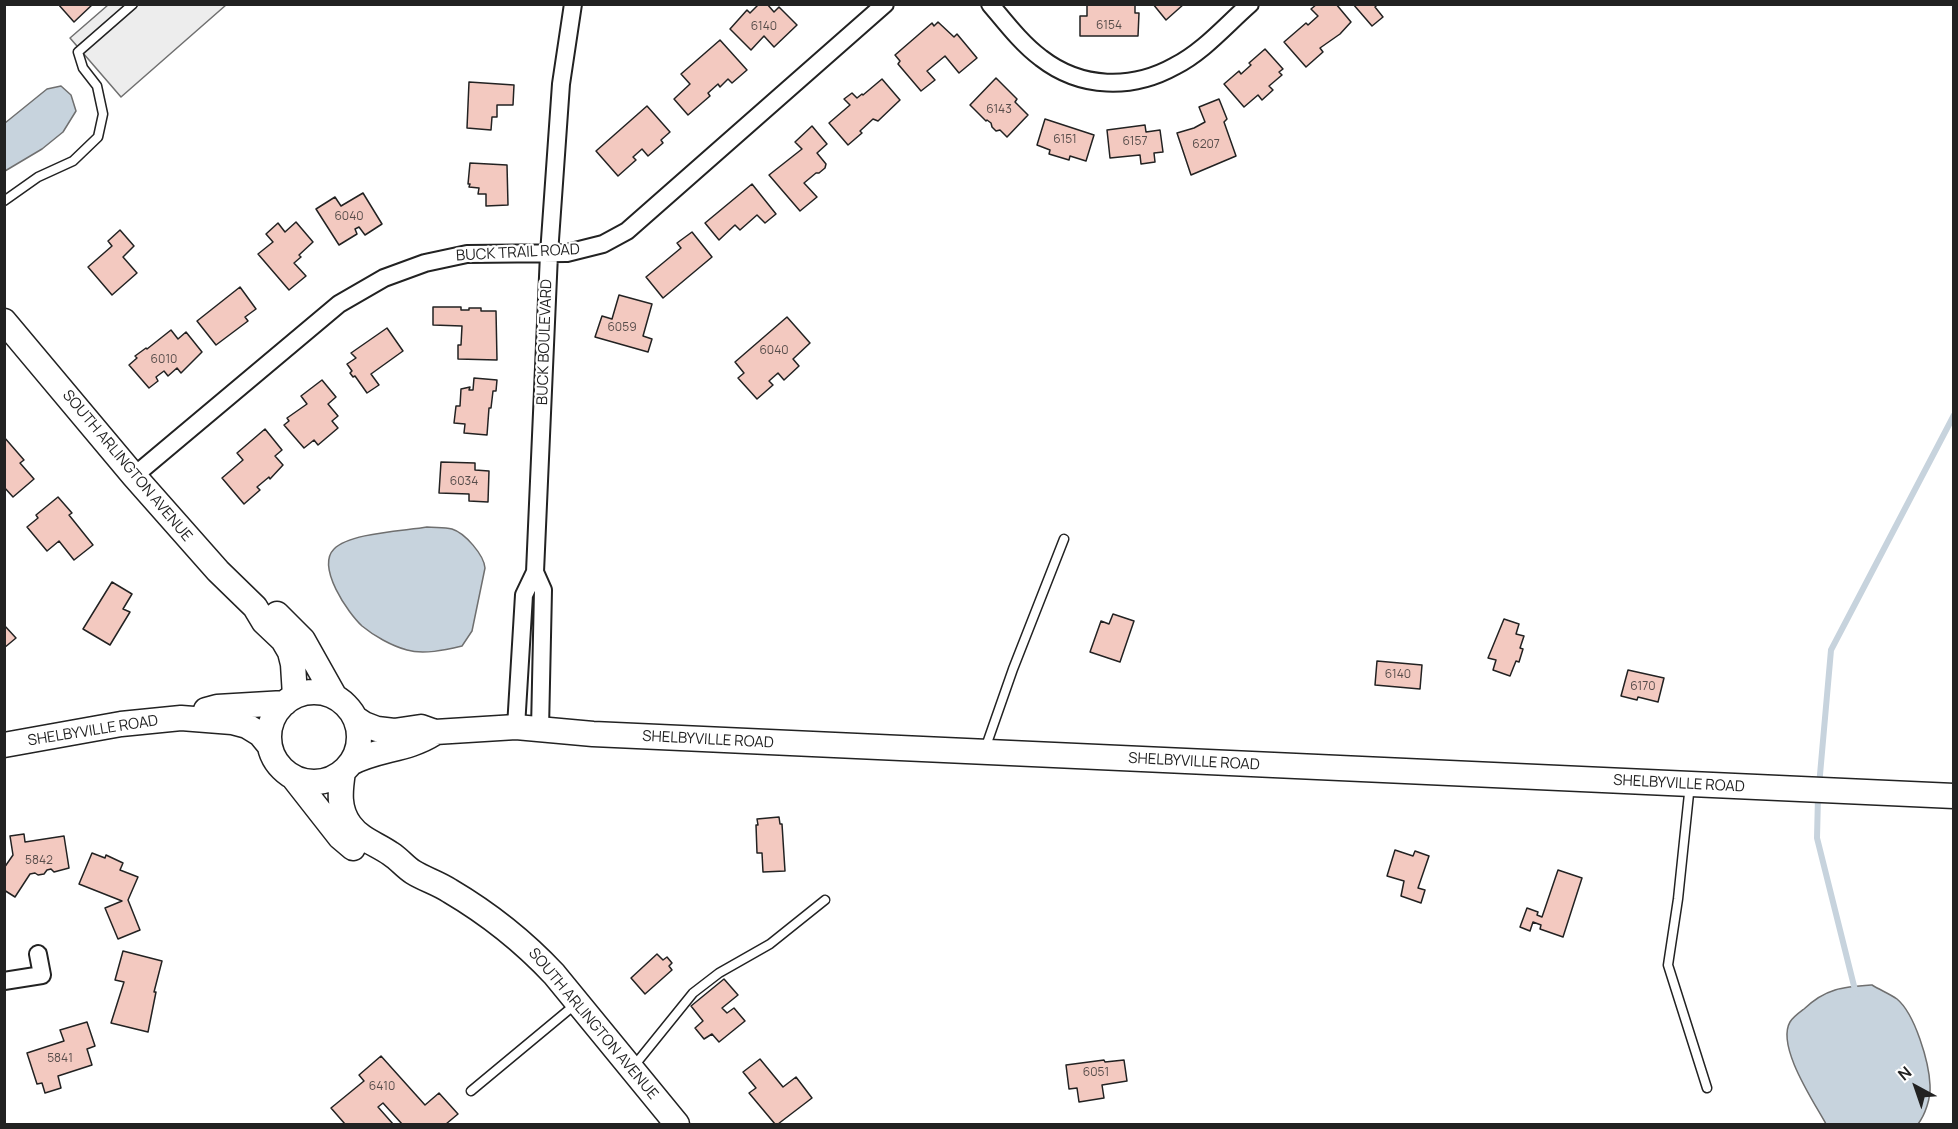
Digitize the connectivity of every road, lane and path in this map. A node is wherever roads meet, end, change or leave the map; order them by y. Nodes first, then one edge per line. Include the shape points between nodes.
1 (133, 4) edge
2 (573, 4) edge
3 (885, 4) edge
4 (990, 4) edge
5 (1250, 4) edge
6 (4, 201) edge
7 (549, 254) junction
8 (4, 321) edge
9 (134, 476) junction
10 (1064, 539) dead end
11 (535, 572) junction
12 (255, 607) junction
13 (335, 697) junction
14 (290, 700) junction
15 (181, 718) junction
16 (355, 718) junction
17 (528, 728) junction
18 (435, 732) junction
19 (4, 745) edge
20 (270, 745) junction
21 (984, 752) junction
22 (346, 768) junction
23 (293, 777) junction
24 (1690, 784) junction
25 (1953, 796) edge
26 (413, 872) junction
27 (825, 900) dead end
28 (38, 954) dead end
29 (4, 981) edge
30 (577, 1002) junction
31 (632, 1069) junction
32 (1707, 1088) dead end
33 (471, 1091) dead end
34 (677, 1125) edge

1 - 6 lane via 78,52 82,68 97,86 103,114 98,137 74,161 38,177
2 - 7 street, BUCK BOULEVARD via 561,84
3 - 7 street, BUCK TRAIL ROAD via 627,231 603,244
4 - 5 street via 1030,49 1053,67 1078,78 1116,83 1141,80 1177,66
7 - 9 street, BUCK TRAIL ROAD via 484,252 450,256 384,278 361,290 339,304
7 - 11 street, BUCK BOULEVARD
8 - 9 main road, SOUTH ARLINGTON AVENUE
9 - 12 main road, SOUTH ARLINGTON AVENUE
10 - 21 lane
11 - 17 street, BUCK BOULEVARD via 543,590
11 - 17 street, BUCK BOULEVARD via 524,595
12 - 13 main road, SOUTH ARLINGTON AVENUE via 274,612 297,631
12 - 14 main road, SOUTH ARLINGTON AVENUE via 290,652 294,668
13 - 14 main road via 318,692
13 - 16 main road
14 - 15 main road via 217,707
14 - 20 main road via 277,711 272,722
15 - 19 main road, SHELBYVILLE ROAD via 121,724
15 - 20 main road via 247,726
16 - 18 main road via 377,729 421,727
16 - 22 main road via 359,741
17 - 18 main road, SHELBYVILLE ROAD
17 - 21 main road, SHELBYVILLE ROAD
18 - 22 main road via 419,742 366,755
20 - 23 main road via 276,761
21 - 24 main road, SHELBYVILLE ROAD
22 - 23 main road via 321,782
22 - 26 main road, SOUTH ARLINGTON AVENUE via 340,804 349,824
23 - 26 main road, SOUTH ARLINGTON AVENUE via 350,846 372,861
24 - 25 main road, SHELBYVILLE ROAD
24 - 32 lane via 1668,964
26 - 30 main road, SOUTH ARLINGTON AVENUE via 448,889 522,941
27 - 31 lane via 770,944 693,993
28 - 29 street via 42,975
30 - 31 main road, SOUTH ARLINGTON AVENUE
30 - 33 lane
31 - 34 main road, SOUTH ARLINGTON AVENUE

